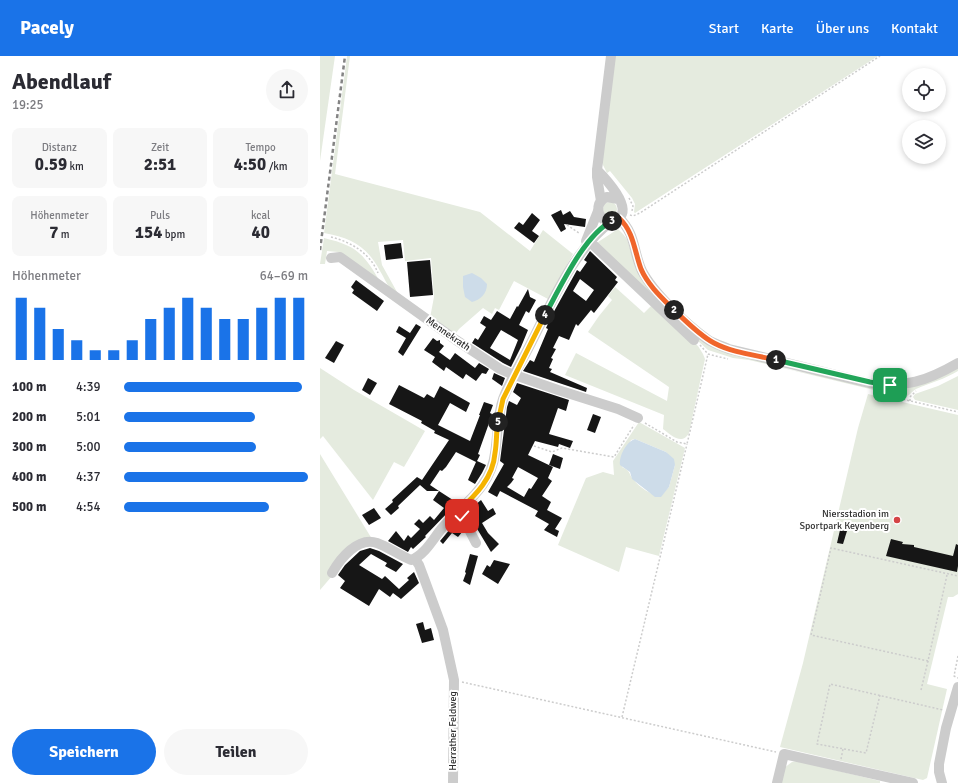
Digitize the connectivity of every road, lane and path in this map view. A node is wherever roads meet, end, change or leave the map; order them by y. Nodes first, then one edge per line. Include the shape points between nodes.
1 (611, 56) edge
2 (880, 56) edge
3 (597, 170) junction
4 (618, 199) junction
5 (601, 201) junction
6 (598, 211) junction
7 (618, 218) junction
8 (567, 225) dead end
9 (579, 233) dead end
10 (331, 237) dead end
11 (586, 245) junction
12 (331, 258) dead end
13 (379, 275) dead end
14 (694, 340) dead end
15 (708, 354) dead end
16 (958, 363) edge
17 (515, 375) junction
18 (932, 406) dead end
19 (958, 412) edge
20 (638, 418) junction
21 (687, 444) junction
22 (534, 446) dead end
23 (458, 511) junction
24 (476, 543) dead end
25 (415, 559) junction
26 (332, 573) dead end
27 (947, 575) junction
28 (958, 576) edge
29 (958, 656) edge
30 (928, 661) junction
31 (958, 678) edge
32 (454, 680) junction
33 (954, 687) edge
34 (921, 690) dead end
35 (880, 695) junction
36 (951, 712) junction
37 (622, 718) junction
38 (784, 754) junction
39 (939, 782) edge
40 (453, 783) edge
41 (777, 783) edge
42 (913, 783) edge

1 - 3 street
2 - 7 path via 640,213
3 - 4 street via 614,190
3 - 5 street
4 - 5 street via 607,197
4 - 7 street via 622,205
5 - 6 street
6 - 7 street via 604,220
6 - 11 street
7 - 11 street
7 - 16 street via 631,233 641,269 653,288 689,324 715,344 862,381 890,385 936,376
8 - 9 path
10 - 13 path via 345,241 367,256
11 - 14 street
11 - 17 street via 558,291
12 - 17 street, Mennekrath via 340,258 477,355
15 - 21 path
17 - 20 street, Mennekrath
17 - 23 street via 503,399 497,425 495,453 488,476 478,492
18 - 19 path
20 - 21 path via 677,442
20 - 22 path via 614,457 562,448 552,452
21 - 37 path
23 - 24 street
23 - 25 street
25 - 26 street via 411,560 369,541 348,553
25 - 32 street via 443,630
27 - 28 path
27 - 30 path
27 - 30 path via 831,548 811,635
29 - 31 path via 954,676
30 - 34 path
32 - 37 path
32 - 40 street, Herrather Feldweg
33 - 36 street
35 - 35 path via 830,684 817,744 866,753
35 - 36 path
36 - 39 street via 939,764
37 - 38 path
38 - 41 street
38 - 42 street

